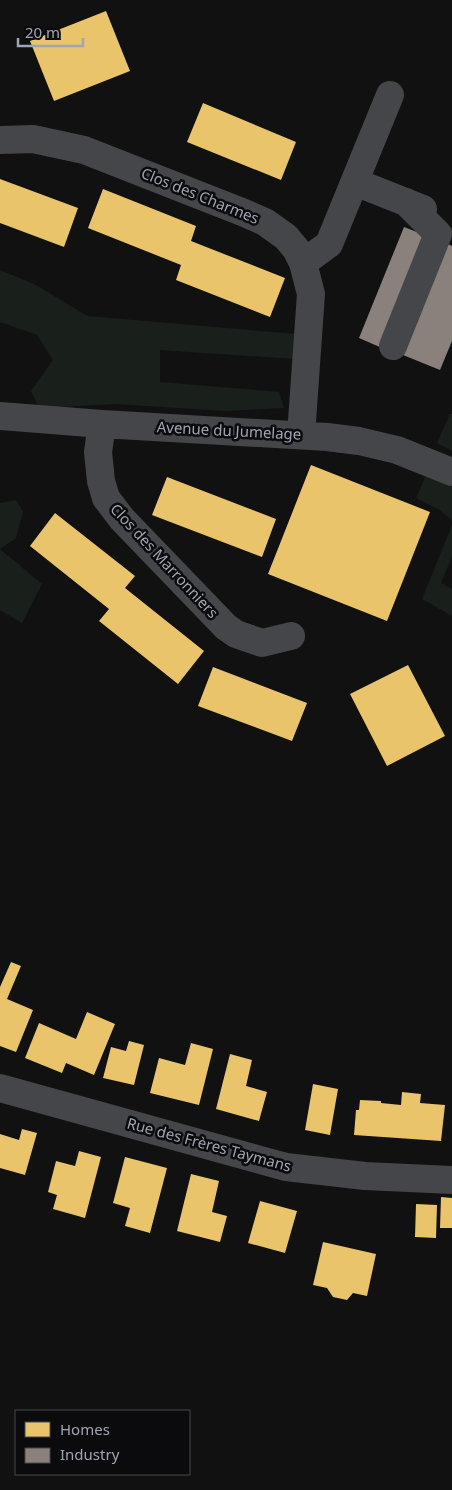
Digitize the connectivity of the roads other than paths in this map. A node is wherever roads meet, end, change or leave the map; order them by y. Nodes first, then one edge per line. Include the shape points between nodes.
1 (390, 95) dead end
2 (0, 140) edge
3 (355, 182) junction
4 (445, 227) edge
5 (303, 264) junction
6 (393, 346) dead end
7 (0, 416) edge
8 (102, 424) junction
9 (301, 435) junction
10 (452, 472) edge
11 (291, 636) dead end
12 (0, 1088) edge
13 (452, 1180) edge

1 - 3 street
2 - 5 street, Clos des Charmes via 33,139 84,150 242,212 265,222 286,237
3 - 4 street via 403,210
3 - 5 street via 329,244
4 - 6 street
5 - 9 street, Clos des Charmes via 310,294
7 - 8 street, Avenue du Jumelage
8 - 9 street, Avenue du Jumelage
8 - 11 street, Clos des Marronniers via 98,452 101,481 106,498 122,519 236,634 262,644
9 - 10 street, Avenue du Jumelage via 359,441 397,450
12 - 13 street, Rue des Frères Taymans via 286,1167 365,1176

